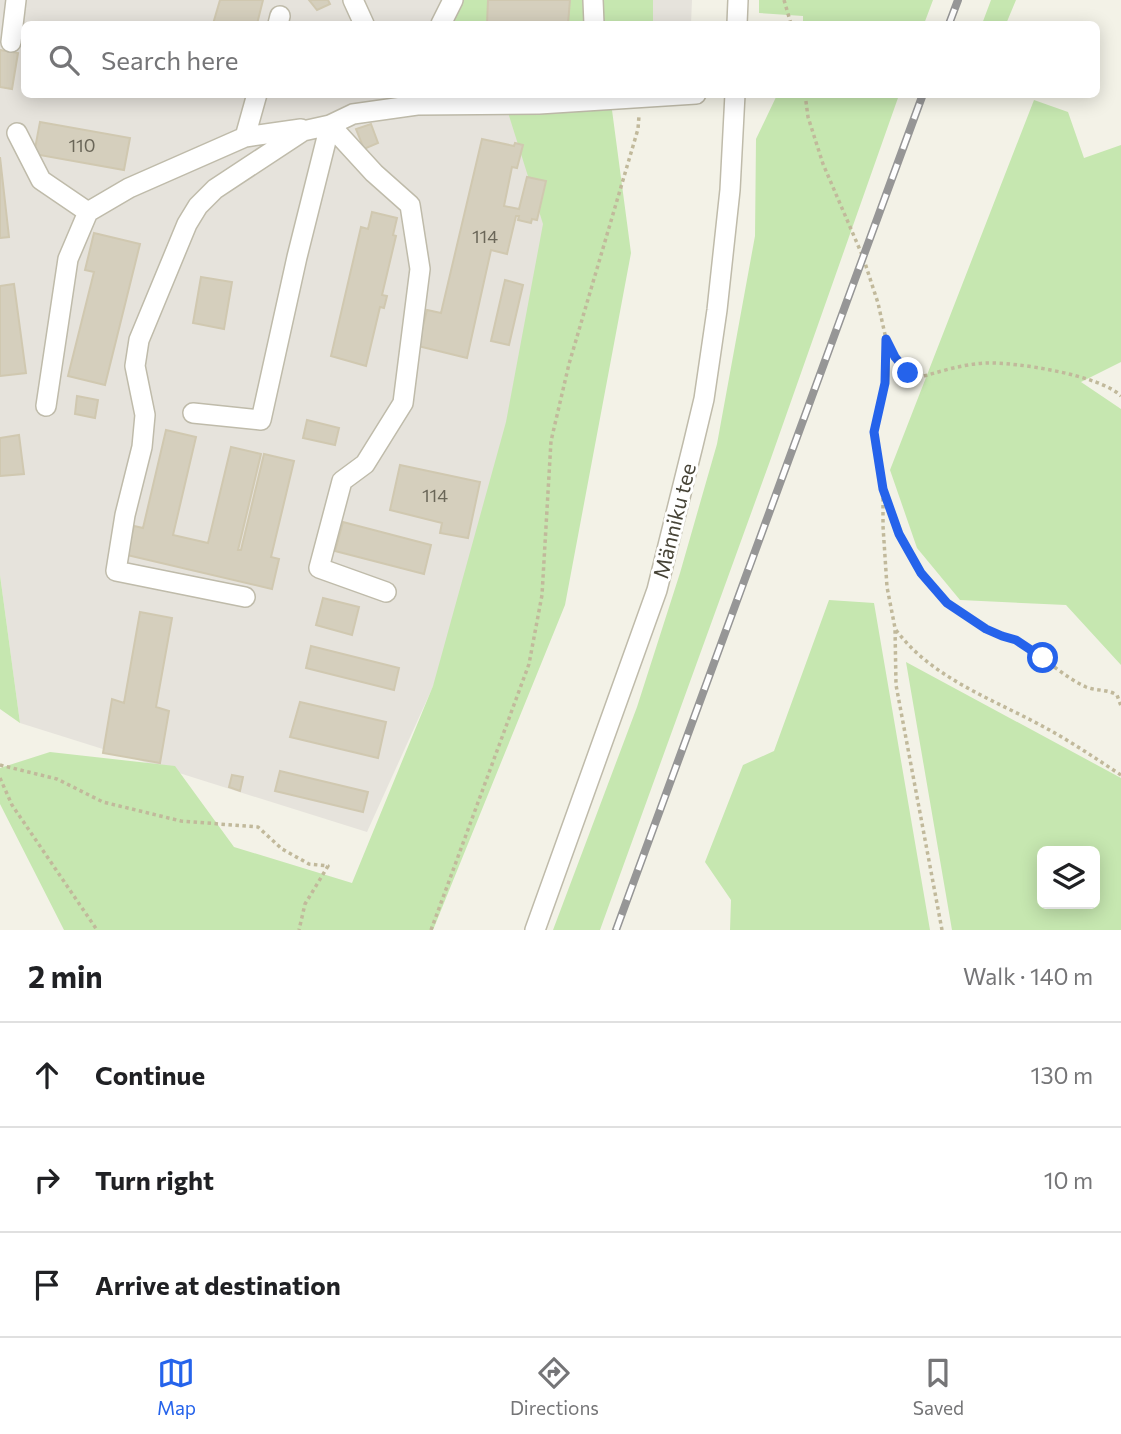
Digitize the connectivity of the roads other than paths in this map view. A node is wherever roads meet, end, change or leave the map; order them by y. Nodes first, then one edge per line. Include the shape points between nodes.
1 (16, 0) edge
2 (353, 0) edge
3 (453, 0) edge
4 (593, 0) edge
5 (363, 21) edge
6 (442, 21) edge
7 (594, 21) edge
8 (12, 42) edge
9 (256, 98) edge
10 (415, 98) edge
11 (590, 98) edge
12 (735, 98) edge
13 (330, 125) junction
14 (16, 133) dead end
15 (244, 136) junction
16 (88, 212) junction
17 (47, 406) dead end
18 (192, 413) dead end
19 (386, 592) dead end
20 (245, 597) dead end
21 (535, 930) edge

1 - 8 street
2 - 5 street
3 - 6 street
4 - 7 street
9 - 15 street
10 - 11 street via 539,104
10 - 13 street via 353,114
12 - 21 street, Männiku tee via 717,310 691,457 657,590
13 - 15 street
13 - 18 street via 261,419
13 - 19 street via 410,205 420,269 403,403 365,464 342,481 319,568
13 - 20 street via 303,131 215,189 198,206 139,340 135,366 145,415 142,447 116,571
14 - 16 street via 41,180
15 - 16 street via 129,188
16 - 17 street via 68,259

